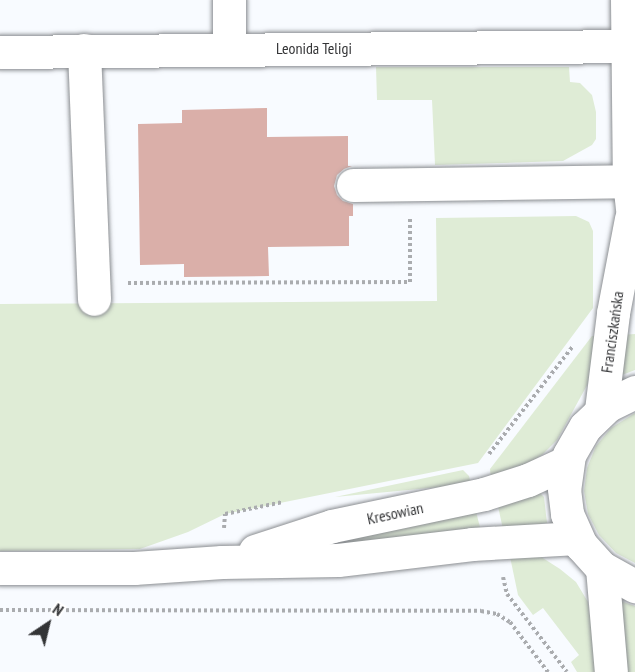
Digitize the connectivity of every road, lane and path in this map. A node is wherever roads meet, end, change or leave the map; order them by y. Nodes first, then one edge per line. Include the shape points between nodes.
1 (229, 0) edge
2 (627, 0) edge
3 (631, 46) edge
4 (229, 48) junction
5 (84, 50) junction
6 (0, 52) edge
7 (629, 181) junction
8 (410, 185) junction
9 (353, 186) dead end
10 (633, 228) edge
11 (93, 291) joint
12 (576, 343) dead end
13 (635, 392) edge
14 (601, 410) junction
15 (486, 458) dead end
16 (567, 462) junction
17 (577, 538) junction
18 (222, 562) junction
19 (0, 568) edge
20 (602, 568) junction
21 (503, 574) dead end
22 (635, 586) edge
23 (0, 610) edge
24 (548, 672) edge
25 (567, 672) edge
26 (611, 672) edge

1 - 4 street
2 - 3 street, Franciszkańska
3 - 4 street, Leonida Teligi
3 - 7 street, Franciszkańska
4 - 5 street, Leonida Teligi
5 - 6 street, Leonida Teligi
5 - 11 street
7 - 8 street
7 - 10 street, Franciszkańska
8 - 9 street
8 - 11 path via 410,282
10 - 14 street, Franciszkańska via 614,313
12 - 15 path
13 - 14 street
14 - 16 street via 580,434
16 - 17 street via 565,506
16 - 18 street, Kresowian via 484,494 332,526
17 - 18 street, Kresowian via 472,544 338,560
17 - 20 street
18 - 19 street, Kresowian via 134,568
20 - 22 street
20 - 26 street
21 - 25 path via 507,594
23 - 24 path via 481,611 510,622

